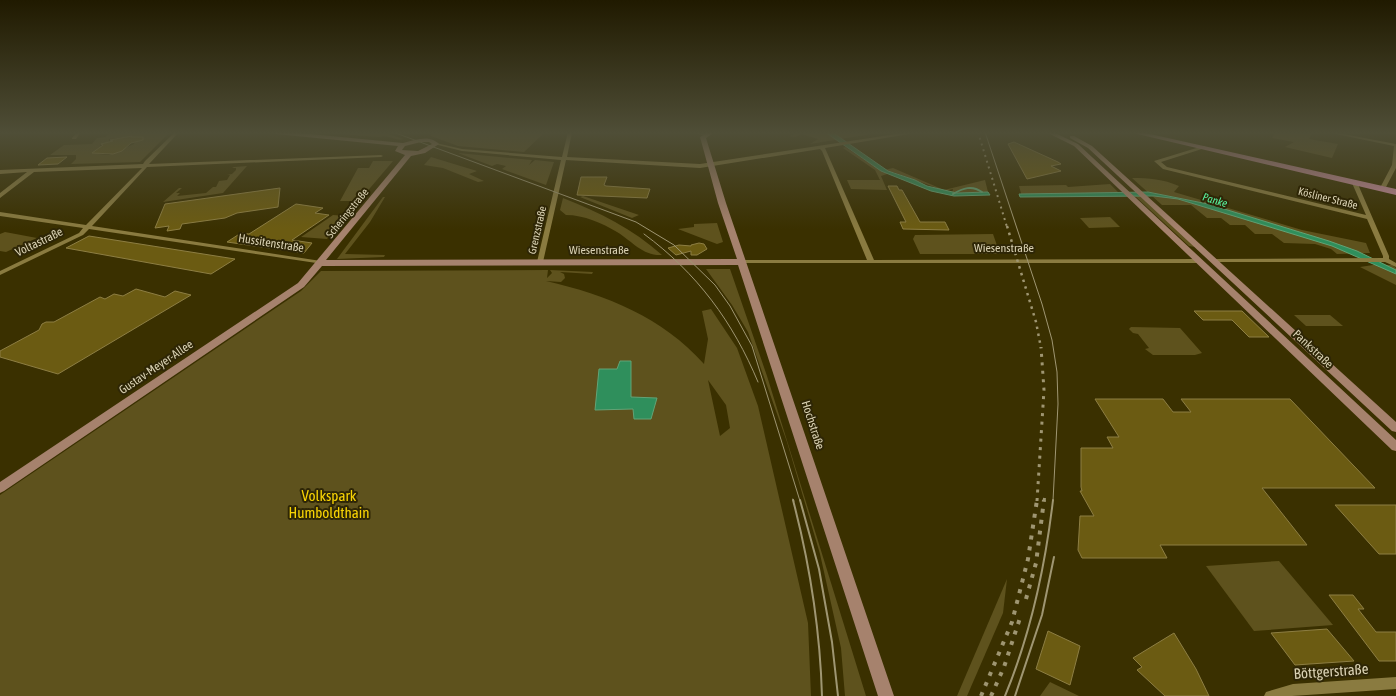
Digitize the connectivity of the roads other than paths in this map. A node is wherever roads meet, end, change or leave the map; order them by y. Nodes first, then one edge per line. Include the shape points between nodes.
1 (181, 164) edge
2 (401, 164) edge
3 (563, 164) edge
4 (675, 164) edge
5 (698, 164) edge
6 (710, 164) edge
7 (830, 164) edge
8 (1161, 164) edge
9 (1280, 164) edge
10 (1282, 164) edge
11 (1395, 164) edge
12 (145, 166) junction
13 (1099, 166) joint
14 (1110, 166) joint
15 (32, 170) junction
16 (0, 172) edge
17 (1336, 177) junction
18 (1356, 181) junction
19 (1384, 187) junction
20 (1396, 190) edge
21 (1131, 193) junction
22 (0, 196) edge
23 (0, 214) edge
24 (1370, 218) junction
25 (87, 228) junction
26 (1187, 249) junction
27 (1201, 249) junction
28 (1383, 260) junction
29 (870, 261) junction
30 (1199, 261) junction
31 (1214, 261) junction
32 (540, 262) junction
33 (742, 262) junction
34 (321, 263) junction
35 (1396, 265) edge
36 (1212, 272) junction
37 (0, 273) edge
38 (1228, 273) junction
39 (1394, 424) edge
40 (1396, 447) edge
41 (0, 488) edge
42 (1396, 682) edge
43 (886, 696) edge
44 (1270, 696) edge

1 - 12 street
2 - 34 street, Scheringstraße
3 - 32 street, Grenzstraße
4 - 5 street
6 - 33 street, Hochstraße
7 - 29 street
8 - 24 street, Kösliner Straße
9 - 17 main road
10 - 17 main road
11 - 19 street
12 - 15 street
12 - 25 street, Voltastraße
13 - 14 street
13 - 21 street, Pankstraße
14 - 21 street, Pankstraße
15 - 16 street
15 - 22 street
17 - 18 main road
18 - 19 main road
18 - 24 street
19 - 20 main road
21 - 26 street, Pankstraße
21 - 27 street, Pankstraße via 1144,197
23 - 25 street, Hussitenstraße
24 - 28 street via 1386,256
25 - 34 street, Hussitenstraße
25 - 37 street, Voltastraße via 81,234
26 - 27 street
26 - 30 street, Pankstraße
27 - 31 street, Pankstraße
28 - 31 street, Wiesenstraße
28 - 35 street
29 - 30 street, Wiesenstraße
29 - 33 street, Wiesenstraße
30 - 31 street, Wiesenstraße
30 - 36 street, Pankstraße
31 - 38 street, Pankstraße
32 - 33 street, Wiesenstraße
32 - 34 street, Hussitenstraße
33 - 43 street, Hochstraße
34 - 41 street, Gustav-Meyer-Allee via 288,296
36 - 38 street
36 - 40 street, Pankstraße
38 - 39 street, Pankstraße
42 - 44 street, Böttgerstraße via 1293,690

